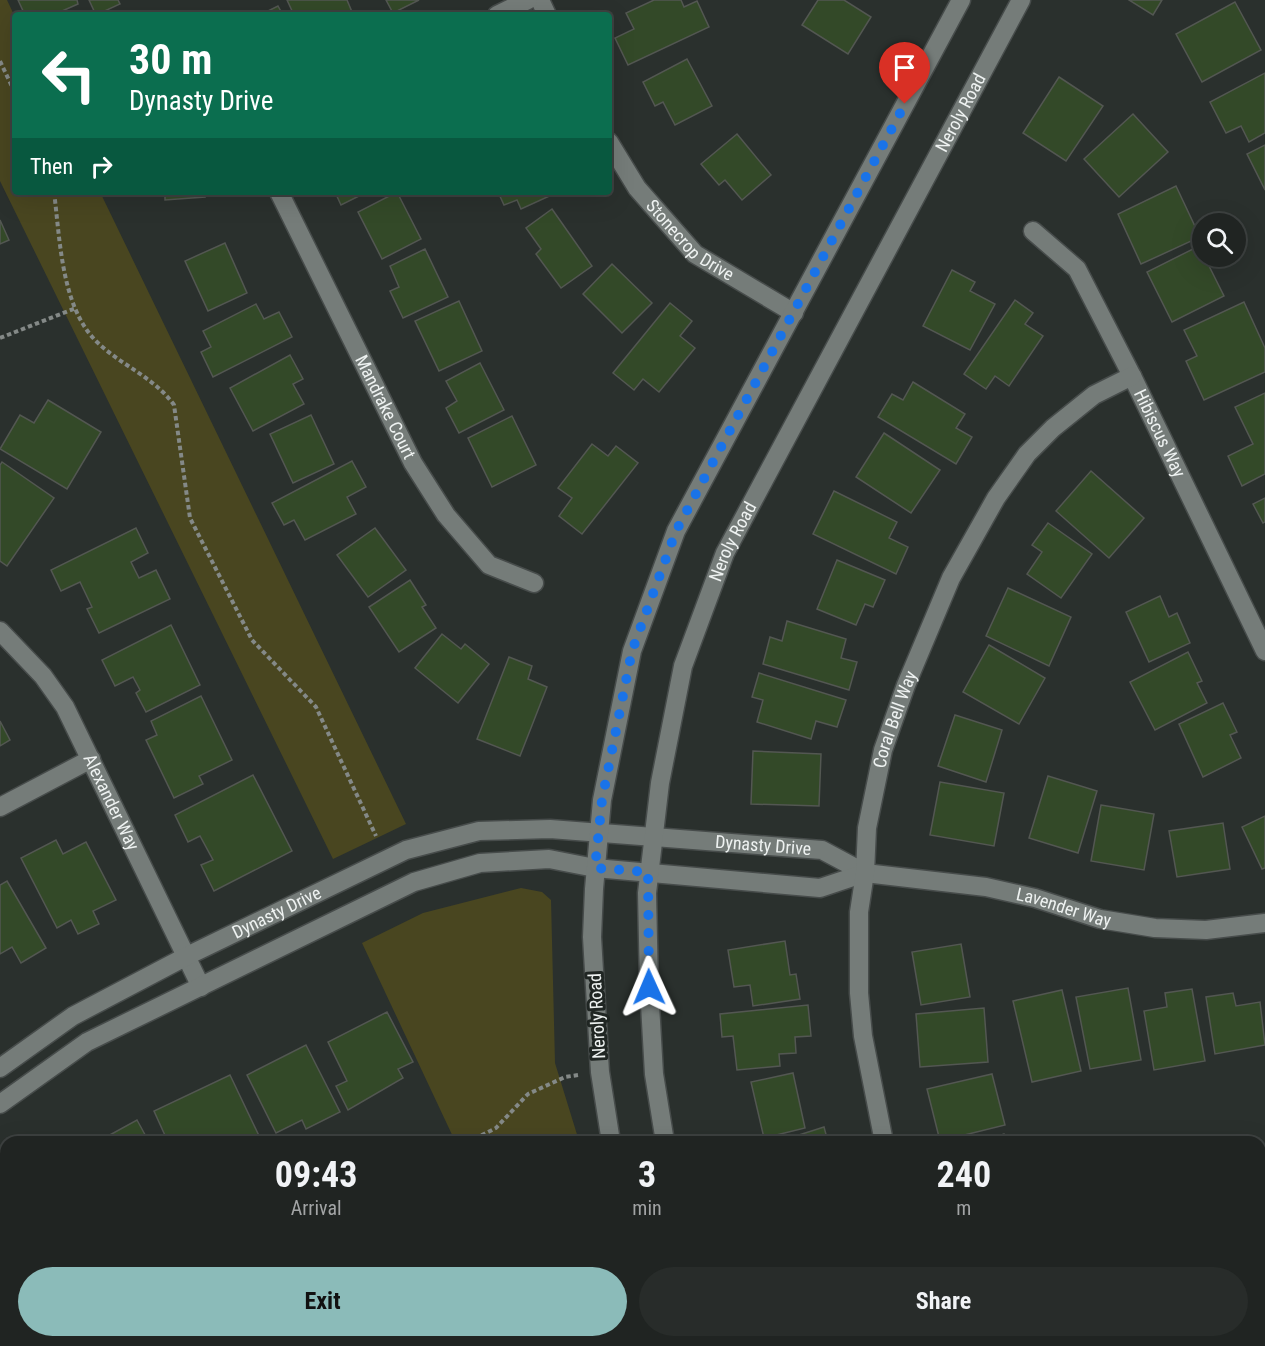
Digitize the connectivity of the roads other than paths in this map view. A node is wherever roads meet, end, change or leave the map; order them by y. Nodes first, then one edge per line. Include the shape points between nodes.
1 (528, 0) edge
2 (961, 0) edge
3 (1021, 0) edge
4 (503, 12) edge
5 (612, 147) edge
6 (280, 195) edge
7 (1033, 231) dead end
8 (794, 313) junction
9 (1132, 376) junction
10 (534, 583) dead end
11 (0, 632) edge
12 (1265, 651) edge
13 (91, 759) junction
14 (0, 807) edge
15 (598, 832) junction
16 (652, 838) junction
17 (595, 868) junction
18 (648, 872) junction
19 (865, 873) junction
20 (1265, 923) edge
21 (187, 956) junction
22 (201, 987) junction
23 (0, 1068) edge
24 (0, 1104) edge
25 (610, 1136) edge
26 (664, 1136) edge
27 (883, 1136) edge

1 - 4 street
2 - 8 street, Neroly Road
3 - 16 street, Neroly Road via 725,553 683,666
5 - 8 street, Stonecrop Drive via 637,188 695,254
6 - 10 street, Mandrake Court via 413,463 446,515 489,565
7 - 9 street, Hibiscus Way via 1077,269
8 - 15 street, Neroly Road via 676,531 632,651
9 - 12 street, Hibiscus Way
9 - 19 street, Coral Bell Way via 1094,395 1027,454 996,498 951,578 883,750 867,828
11 - 13 street, Alexander Way via 43,676 65,707
13 - 14 street
13 - 21 street, Alexander Way
15 - 16 street, Dynasty Drive
15 - 17 street, Neroly Road
15 - 21 street, Dynasty Drive via 479,831 406,850
16 - 18 street, Neroly Road
16 - 19 street, Dynasty Drive via 822,850
17 - 18 street, Dynasty Drive
17 - 22 street, Dynasty Drive via 549,859 480,863 414,882
17 - 25 street, Neroly Road via 592,937 600,1072
18 - 19 street, Dynasty Drive via 820,888
18 - 26 street, Neroly Road via 649,998 654,1074
19 - 20 street, Lavender Way via 986,887 1100,919 1155,928 1206,930
19 - 27 street, Coral Bell Way via 859,912 859,993 863,1036
21 - 22 street, Alexander Way
21 - 23 street, Dynasty Drive via 74,1016
22 - 24 street, Dynasty Drive via 87,1042

